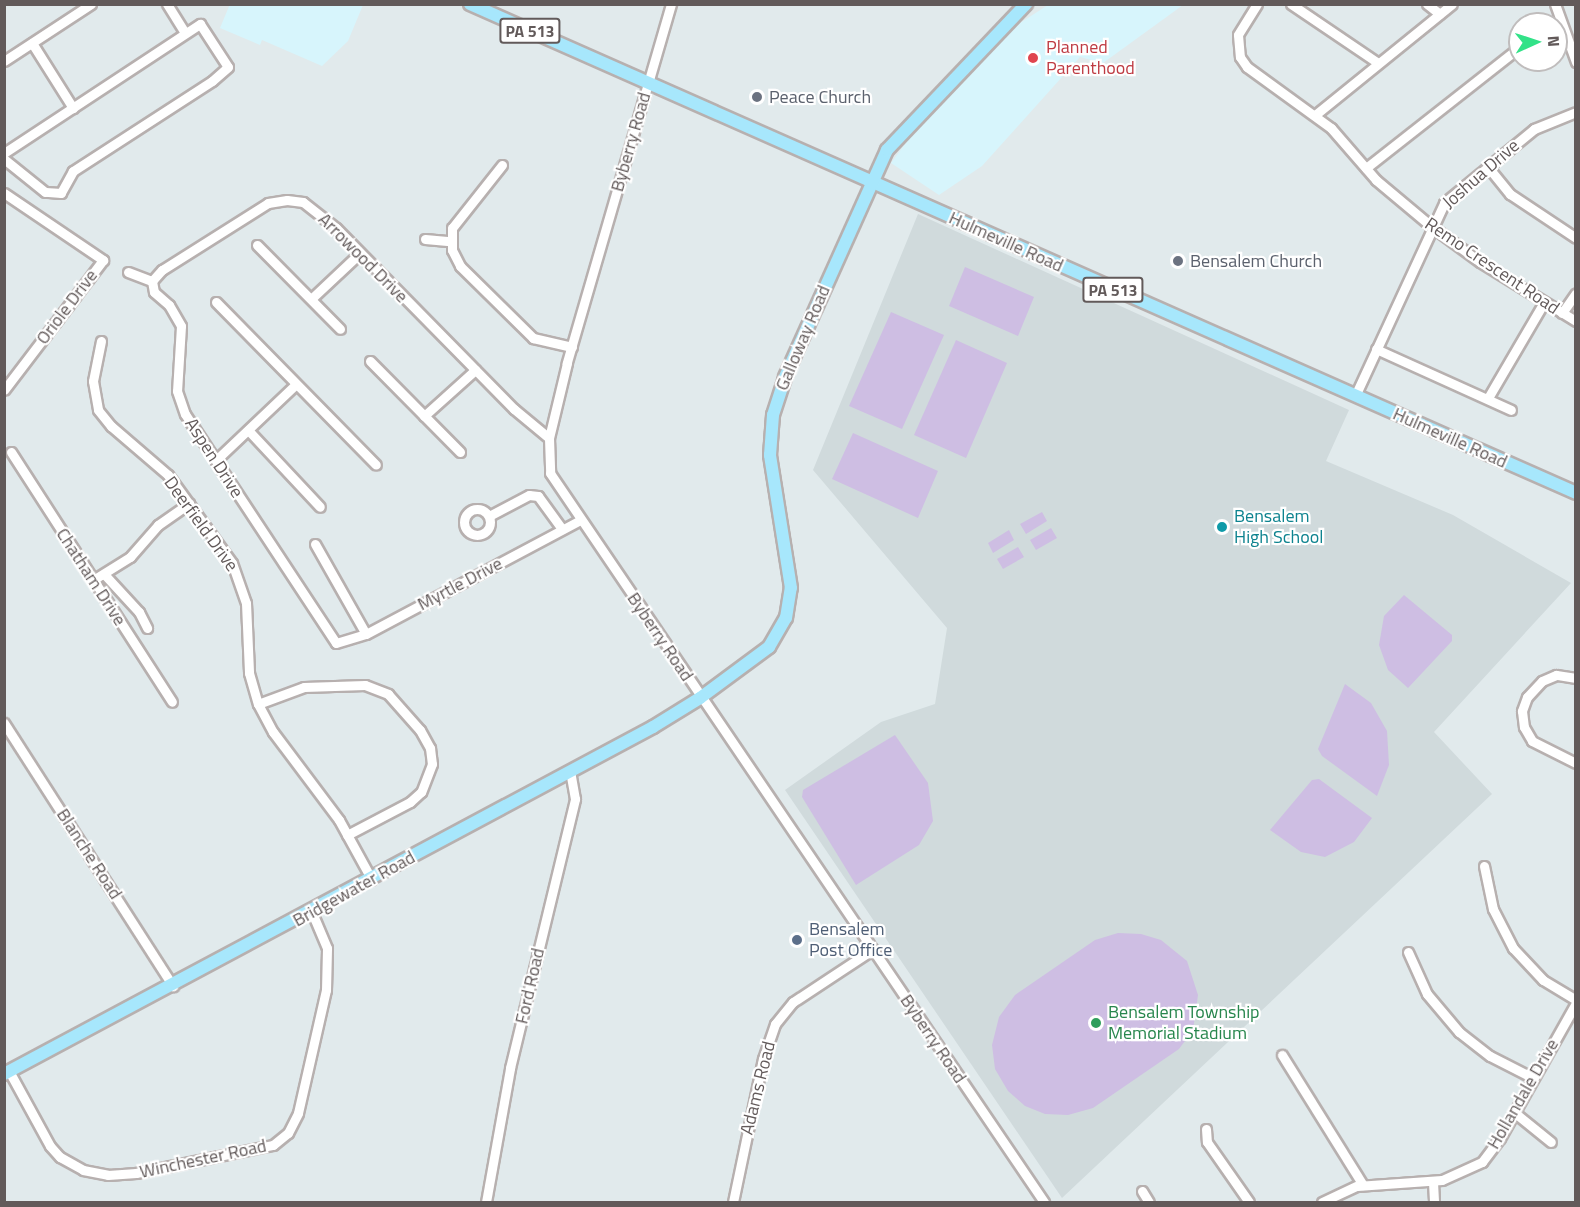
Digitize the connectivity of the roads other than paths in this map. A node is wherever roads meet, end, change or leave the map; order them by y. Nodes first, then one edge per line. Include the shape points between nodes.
1 (91, 4) edge
2 (167, 4) edge
3 (470, 4) edge
4 (671, 4) edge
5 (1026, 4) edge
6 (1257, 4) edge
7 (1291, 4) edge
8 (1427, 4) edge
9 (1452, 4) edge
10 (1440, 14) junction
11 (185, 33) junction
12 (32, 43) junction
13 (1568, 47) edge
14 (1508, 56) edge
15 (4, 61) edge
16 (1575, 62) edge
17 (1377, 63) junction
18 (649, 83) junction
19 (73, 108) junction
20 (1575, 112) edge
21 (1315, 115) junction
22 (4, 153) edge
23 (4, 159) edge
24 (502, 165) dead end
25 (1488, 167) junction
26 (1366, 168) junction
27 (871, 180) junction
28 (4, 193) edge
29 (1431, 226) junction
30 (1575, 237) edge
31 (425, 239) dead end
32 (450, 241) junction
33 (256, 245) dead end
34 (360, 253) junction
35 (128, 272) dead end
36 (152, 281) junction
37 (1575, 293) edge
38 (311, 299) junction
39 (216, 302) dead end
40 (1545, 302) junction
41 (1562, 313) junction
42 (1575, 321) edge
43 (340, 329) dead end
44 (101, 341) dead end
45 (572, 347) junction
46 (1376, 349) junction
47 (370, 361) dead end
48 (475, 370) junction
49 (295, 385) junction
50 (4, 390) edge
51 (1355, 396) junction
52 (1488, 399) junction
53 (1511, 410) dead end
54 (424, 416) junction
55 (248, 430) junction
56 (549, 438) junction
57 (11, 452) dead end
58 (460, 452) dead end
59 (216, 460) junction
60 (376, 465) dead end
61 (1575, 493) edge
62 (189, 503) junction
63 (320, 507) dead end
64 (489, 516) dead end
65 (580, 520) junction
66 (561, 527) junction
67 (315, 544) dead end
68 (104, 574) junction
69 (93, 580) junction
70 (147, 628) dead end
71 (366, 634) junction
72 (338, 643) joint
73 (1575, 678) edge
74 (700, 698) junction
75 (172, 702) dead end
76 (258, 704) junction
77 (4, 723) edge
78 (1575, 763) edge
79 (570, 772) junction
80 (347, 835) junction
81 (1484, 866) dead end
82 (372, 880) junction
83 (312, 912) junction
84 (872, 950) junction
85 (1408, 952) dead end
86 (173, 986) junction
87 (1575, 1002) edge
88 (1282, 1055) dead end
89 (7, 1072) edge
90 (1533, 1078) junction
91 (1515, 1113) junction
92 (1206, 1129) dead end
93 (1551, 1142) dead end
94 (1433, 1182) junction
95 (1364, 1185) junction
96 (1142, 1191) dead end
97 (486, 1203) edge
98 (733, 1203) edge
99 (1044, 1203) edge
100 (1149, 1203) edge
101 (1248, 1203) edge
102 (1322, 1203) edge
103 (1434, 1203) edge

1 - 12 street
2 - 11 street
3 - 18 main road, Hulmeville Road / PA 513
4 - 18 street, Byberry Road
5 - 27 main road, Galloway Road via 895,139
6 - 21 street, Remo Crescent Road via 1238,35 1244,63
7 - 17 street
8 - 10 street
9 - 10 street
10 - 17 street
11 - 19 street
11 - 23 street via 201,24 228,67 224,73 73,171 61,193 45,192
12 - 15 street
12 - 19 street
13 - 16 street
14 - 26 street
17 - 21 street
18 - 27 main road, Hulmeville Road / PA 513
18 - 45 street, Byberry Road
19 - 22 street
20 - 25 street, Joshua Drive via 1534,129
21 - 26 street, Remo Crescent Road via 1342,138
24 - 32 street via 452,228
25 - 29 street, Joshua Drive via 1449,197
25 - 30 street via 1510,194
26 - 29 street, Remo Crescent Road
27 - 51 main road, Hulmeville Road / PA 513
27 - 74 main road, Galloway Road via 785,377 773,415 770,455 791,588 786,618 770,646
28 - 50 street, Oriole Drive via 103,260
29 - 40 street, Remo Crescent Road
29 - 46 street, Joshua Drive
31 - 32 street
32 - 45 street via 460,266 533,338
33 - 38 street
34 - 36 street, Arrowood Drive via 312,207 297,200 276,201 162,270
34 - 38 street
34 - 48 street, Arrowood Drive
35 - 36 street
36 - 59 street, Aspen Drive via 154,292 174,311 181,326 177,392 180,406
37 - 41 street
38 - 43 street
39 - 49 street
40 - 41 street, Remo Crescent Road
40 - 52 street via 1505,363
41 - 42 street, Remo Crescent Road
44 - 62 street, Deerfield Drive via 93,381 98,410 168,476
45 - 56 street, Byberry Road
46 - 51 street, Joshua Drive
46 - 52 street
47 - 54 street
48 - 54 street
48 - 56 street, Arrowood Drive
49 - 55 street
49 - 60 street
51 - 61 main road, Hulmeville Road / PA 513
52 - 53 street
54 - 58 street
55 - 59 street
55 - 63 street
56 - 65 street, Byberry Road via 550,473
57 - 69 street, Chatham Drive
59 - 72 street, Aspen Drive via 330,637
62 - 68 street via 158,525 130,557
62 - 76 street, Deerfield Drive via 228,556 244,589 249,673
64 - 66 street via 533,495 547,503
65 - 66 street, Myrtle Drive
65 - 74 street, Byberry Road
66 - 71 street, Myrtle Drive
67 - 71 street
68 - 69 street
68 - 70 street via 139,612
69 - 75 street, Chatham Drive
71 - 72 street, Myrtle Drive
73 - 78 street via 1556,675 1542,681 1531,690 1522,711 1524,727 1532,741
74 - 79 main road, Bridgewater Road
74 - 84 street, Byberry Road
76 - 80 street, Deerfield Drive via 273,732
76 - 80 street via 304,687 365,685 388,694 420,730 430,748 432,764 421,792 410,802
77 - 86 street, Blanche Road
79 - 82 main road, Bridgewater Road
79 - 97 street, Ford Road via 575,799 510,1068
80 - 82 street, Deerfield Drive
81 - 87 street via 1493,909 1513,948 1543,980
82 - 83 main road, Bridgewater Road
83 - 86 main road, Bridgewater Road
83 - 89 street, Winchester Road via 327,948 326,990 298,1113 288,1132 273,1145 136,1173 89,1172 68,1163 50,1146
84 - 98 street, Adams Road via 793,1002 775,1024 762,1063
84 - 99 street, Byberry Road
85 - 90 street via 1427,994 1459,1032 1490,1056
86 - 89 main road, Bridgewater Road
87 - 90 street, Hollandale Drive
88 - 95 street
90 - 91 street, Hollandale Drive
91 - 93 street
91 - 94 street, Hollandale Drive via 1482,1162 1463,1173
92 - 101 street via 1207,1142
94 - 95 street, Hollandale Drive
94 - 103 street
95 - 102 street, Hollandale Drive
96 - 100 street

